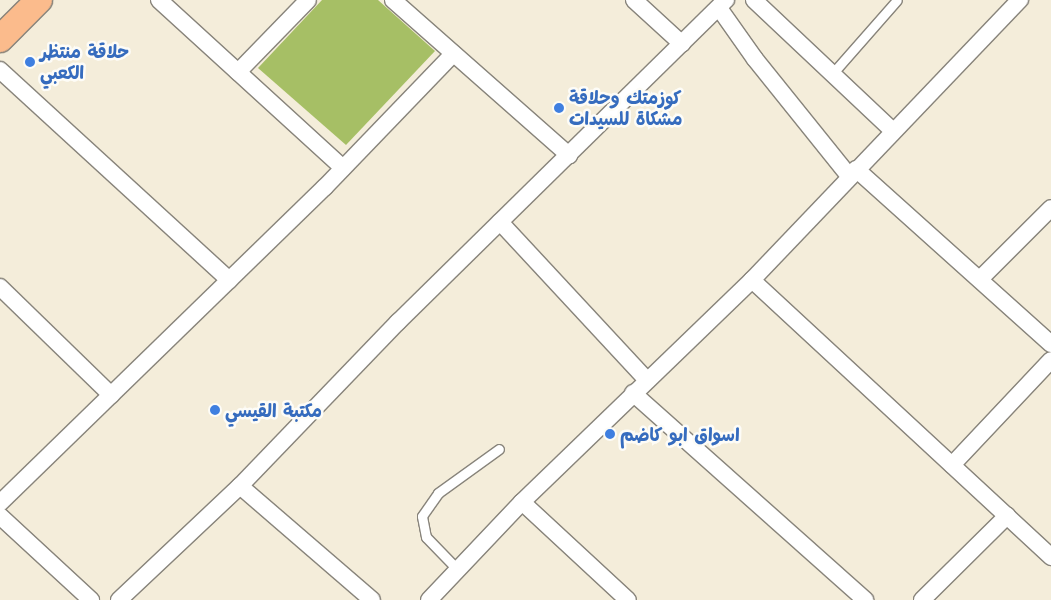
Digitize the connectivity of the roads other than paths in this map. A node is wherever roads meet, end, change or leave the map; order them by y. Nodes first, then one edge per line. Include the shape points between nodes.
1 (39, 0) edge
2 (159, 0) edge
3 (308, 0) edge
4 (393, 0) edge
5 (634, 0) edge
6 (754, 0) edge
7 (897, 0) edge
8 (1020, 0) edge
9 (723, 4) edge
10 (0, 39) edge
11 (682, 44) junction
12 (453, 54) junction
13 (0, 70) edge
14 (238, 72) junction
15 (832, 74) junction
16 (893, 131) junction
17 (569, 155) junction
18 (343, 168) junction
19 (852, 172) junction
20 (1051, 208) edge
21 (500, 222) junction
22 (980, 279) junction
23 (229, 280) junction
24 (752, 280) junction
25 (3, 296) edge
26 (1051, 344) edge
27 (1051, 360) edge
28 (647, 380) junction
29 (632, 394) junction
30 (111, 395) junction
31 (499, 449) dead end
32 (952, 465) junction
33 (240, 486) junction
34 (522, 502) junction
35 (0, 503) edge
36 (0, 516) edge
37 (1007, 516) junction
38 (1051, 557) edge
39 (459, 572) junction
40 (364, 597) edge
41 (91, 600) edge
42 (119, 600) edge
43 (429, 600) edge
44 (628, 600) edge
45 (865, 600) edge
46 (922, 600) edge

1 - 10 main road
2 - 14 street
3 - 14 street
4 - 12 street
5 - 11 street
6 - 15 street
7 - 15 lane
8 - 16 street
9 - 11 street
9 - 19 street via 755,59
11 - 17 street
12 - 17 street
12 - 18 street
13 - 23 street
14 - 18 street
15 - 16 street
16 - 19 street
17 - 21 street
18 - 23 street
19 - 22 street
19 - 24 street
20 - 22 street
21 - 28 street
21 - 33 street
22 - 26 street
23 - 30 street
24 - 28 street
24 - 32 street
25 - 30 street
27 - 32 street
28 - 29 street
29 - 34 street
29 - 45 street
30 - 35 street
31 - 39 lane via 438,493 422,516 426,538
32 - 37 street
33 - 40 street
33 - 42 street
34 - 39 street
34 - 44 street
36 - 41 street
37 - 38 street
37 - 46 street
39 - 43 street

